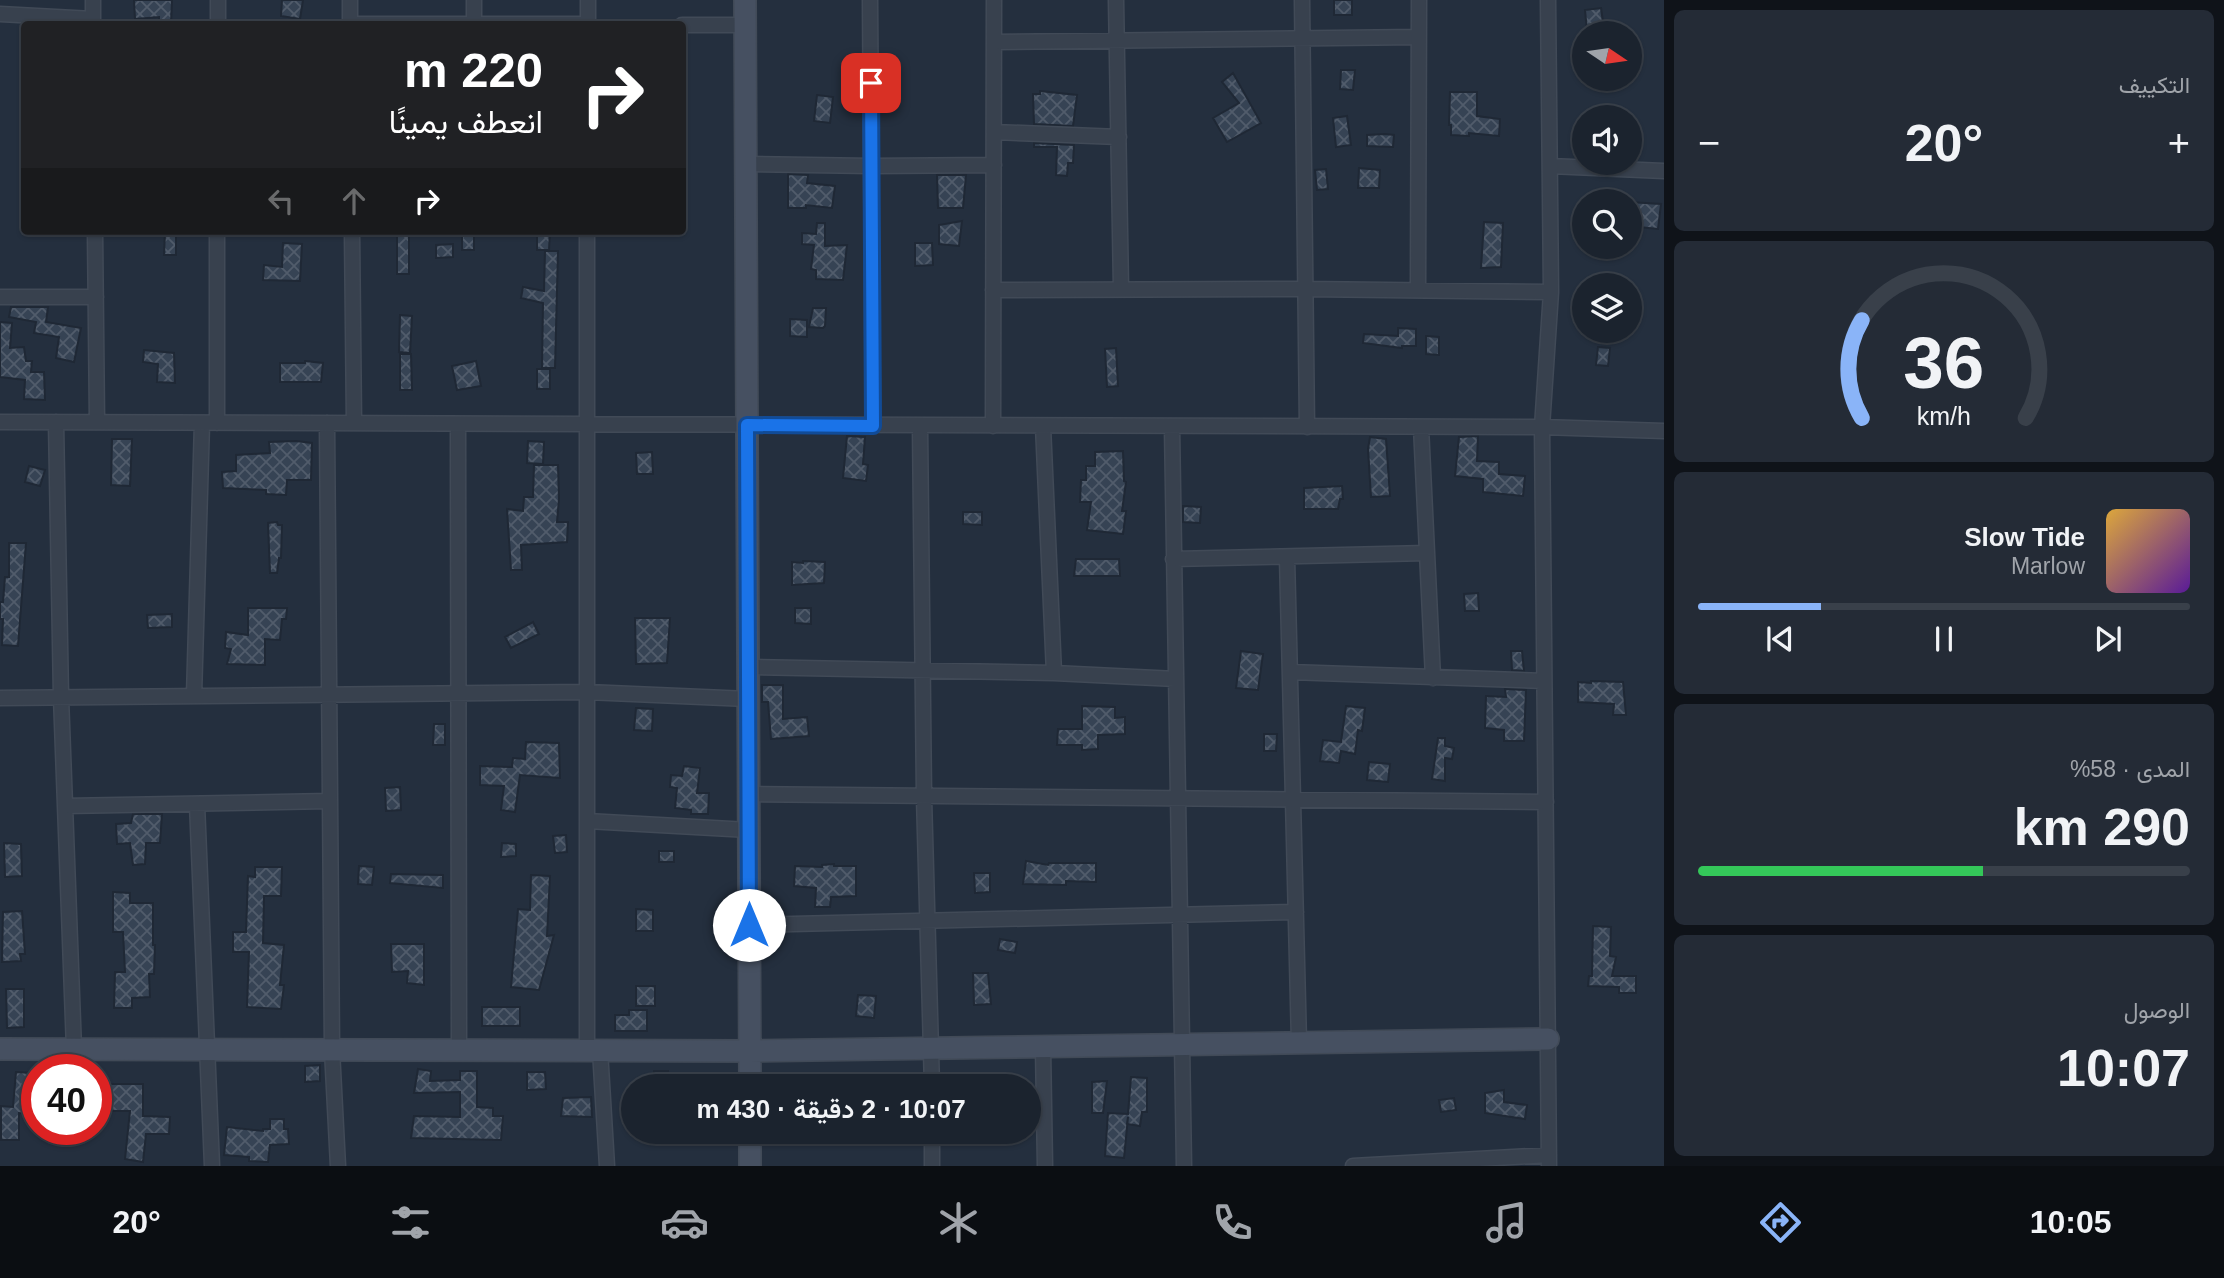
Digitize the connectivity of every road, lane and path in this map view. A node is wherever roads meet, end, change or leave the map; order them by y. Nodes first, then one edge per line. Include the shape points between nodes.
1 (93, 0) edge
2 (218, 0) edge
3 (350, 0) edge
4 (474, 0) edge
5 (589, 0) edge
6 (745, 0) edge
7 (870, 0) edge
8 (994, 0) edge
9 (1116, 0) edge
10 (1302, 0) edge
11 (1419, 0) edge
12 (1548, 0) edge
13 (0, 14) edge
14 (81, 21) edge
15 (93, 21) edge
16 (218, 21) edge
17 (350, 21) edge
18 (474, 21) edge
19 (587, 21) edge
20 (686, 25) edge
21 (745, 25) junction
22 (1418, 37) junction
23 (1303, 38) junction
24 (1117, 40) junction
25 (994, 41) junction
26 (994, 132) junction
27 (1119, 136) junction
28 (746, 163) junction
29 (994, 165) junction
30 (871, 166) junction
31 (1550, 166) junction
32 (1664, 171) edge
33 (95, 235) edge
34 (217, 235) edge
35 (352, 235) edge
36 (587, 235) edge
37 (1121, 289) junction
38 (1306, 289) junction
39 (993, 290) junction
40 (1418, 290) junction
41 (1551, 292) junction
42 (0, 297) edge
43 (96, 297) junction
44 (0, 422) edge
45 (56, 422) junction
46 (97, 422) junction
47 (209, 423) junction
48 (327, 423) junction
49 (354, 423) junction
50 (458, 424) junction
51 (587, 424) junction
52 (747, 425) junction
53 (873, 426) junction
54 (920, 426) junction
55 (993, 426) junction
56 (1043, 426) junction
57 (1172, 427) junction
58 (1307, 427) junction
59 (1421, 427) junction
60 (1542, 427) junction
61 (1664, 430) edge
62 (1427, 553) junction
63 (1287, 556) junction
64 (1173, 559) junction
65 (748, 667) junction
66 (923, 672) junction
67 (1290, 672) junction
68 (1054, 673) junction
69 (1433, 677) junction
70 (1176, 679) junction
71 (1544, 681) junction
72 (459, 692) junction
73 (587, 692) junction
74 (328, 694) junction
75 (194, 695) junction
76 (61, 697) junction
77 (0, 698) edge
78 (748, 699) junction
79 (748, 794) junction
80 (924, 797) junction
81 (1178, 800) junction
82 (329, 801) junction
83 (1293, 801) junction
84 (1545, 802) junction
85 (197, 804) junction
86 (65, 806) junction
87 (586, 821) junction
88 (749, 830) junction
89 (1296, 912) junction
90 (1180, 915) junction
91 (928, 920) junction
92 (749, 925) junction
93 (1548, 1040) junction
94 (1299, 1043) junction
95 (1182, 1045) junction
96 (1043, 1047) junction
97 (932, 1048) junction
98 (0, 1049) edge
99 (75, 1049) junction
100 (207, 1049) junction
101 (332, 1050) junction
102 (459, 1050) junction
103 (594, 1050) junction
104 (750, 1051) junction
105 (750, 1074) edge
106 (932, 1074) edge
107 (750, 1144) edge
108 (932, 1144) edge
109 (1549, 1160) edge
110 (212, 1166) edge
111 (338, 1166) edge
112 (348, 1166) edge
113 (607, 1166) edge
114 (750, 1166) edge
115 (932, 1166) edge
116 (1045, 1166) edge
117 (1184, 1166) edge
118 (1353, 1166) edge

1 - 15 street
2 - 16 street
3 - 17 street
4 - 18 street
5 - 19 street
6 - 21 street
7 - 30 street
8 - 25 street
9 - 24 street
10 - 23 street
11 - 22 street
12 - 31 street
13 - 14 street
20 - 21 street
21 - 28 street
22 - 23 street
22 - 40 street
23 - 24 street
23 - 38 street
24 - 25 street
24 - 27 street
25 - 26 street
26 - 27 street
26 - 29 street
27 - 37 street
28 - 30 street
28 - 52 street
29 - 30 street
29 - 39 street
30 - 53 street
31 - 32 street
31 - 41 street
33 - 43 street
34 - 47 street
35 - 49 street
36 - 51 street
37 - 38 street
37 - 39 street
38 - 40 street
38 - 58 street
39 - 55 street
40 - 41 street
41 - 60 street
42 - 43 street
43 - 46 street
44 - 45 street
45 - 46 street
45 - 76 street
46 - 47 street
47 - 48 street
47 - 75 street
48 - 49 street
48 - 74 street
49 - 50 street
50 - 51 street
50 - 72 street
51 - 52 street
51 - 73 street
52 - 53 street
52 - 65 street
53 - 54 street
54 - 55 street
54 - 66 street
55 - 56 street
56 - 57 street
56 - 68 street
57 - 58 street
57 - 64 street
58 - 59 street
59 - 60 street
59 - 62 street
60 - 61 street
60 - 71 street
62 - 63 street
62 - 69 street
63 - 64 street
63 - 67 street
64 - 70 street
65 - 66 street
65 - 78 street
66 - 68 street
66 - 80 street
67 - 69 street
67 - 83 street
68 - 70 street
69 - 71 street
70 - 81 street
71 - 84 street
72 - 73 street
72 - 74 street
72 - 102 street
73 - 78 street
73 - 87 street
74 - 75 street
74 - 82 street
75 - 76 street
76 - 77 street
76 - 86 street
78 - 79 street
79 - 80 street
79 - 88 street
80 - 81 street
80 - 91 street
81 - 83 street
81 - 90 street
82 - 85 street
82 - 101 street
83 - 84 street
83 - 89 street
84 - 93 street
85 - 86 street
85 - 100 street
86 - 99 street
87 - 88 street
87 - 103 street
88 - 92 street
89 - 90 street
89 - 94 street
90 - 91 street
90 - 95 street
91 - 92 street
91 - 97 street
92 - 104 street
93 - 94 street
93 - 109 street
94 - 95 street
95 - 96 street
95 - 117 street
96 - 97 street
96 - 116 street
97 - 104 street
97 - 106 street
98 - 99 street
99 - 100 street
100 - 101 street
100 - 110 street
101 - 102 street
101 - 111 street
102 - 103 street
103 - 104 street
103 - 113 street
104 - 105 street
107 - 114 street
108 - 115 street
109 - 118 street
111 - 112 street

